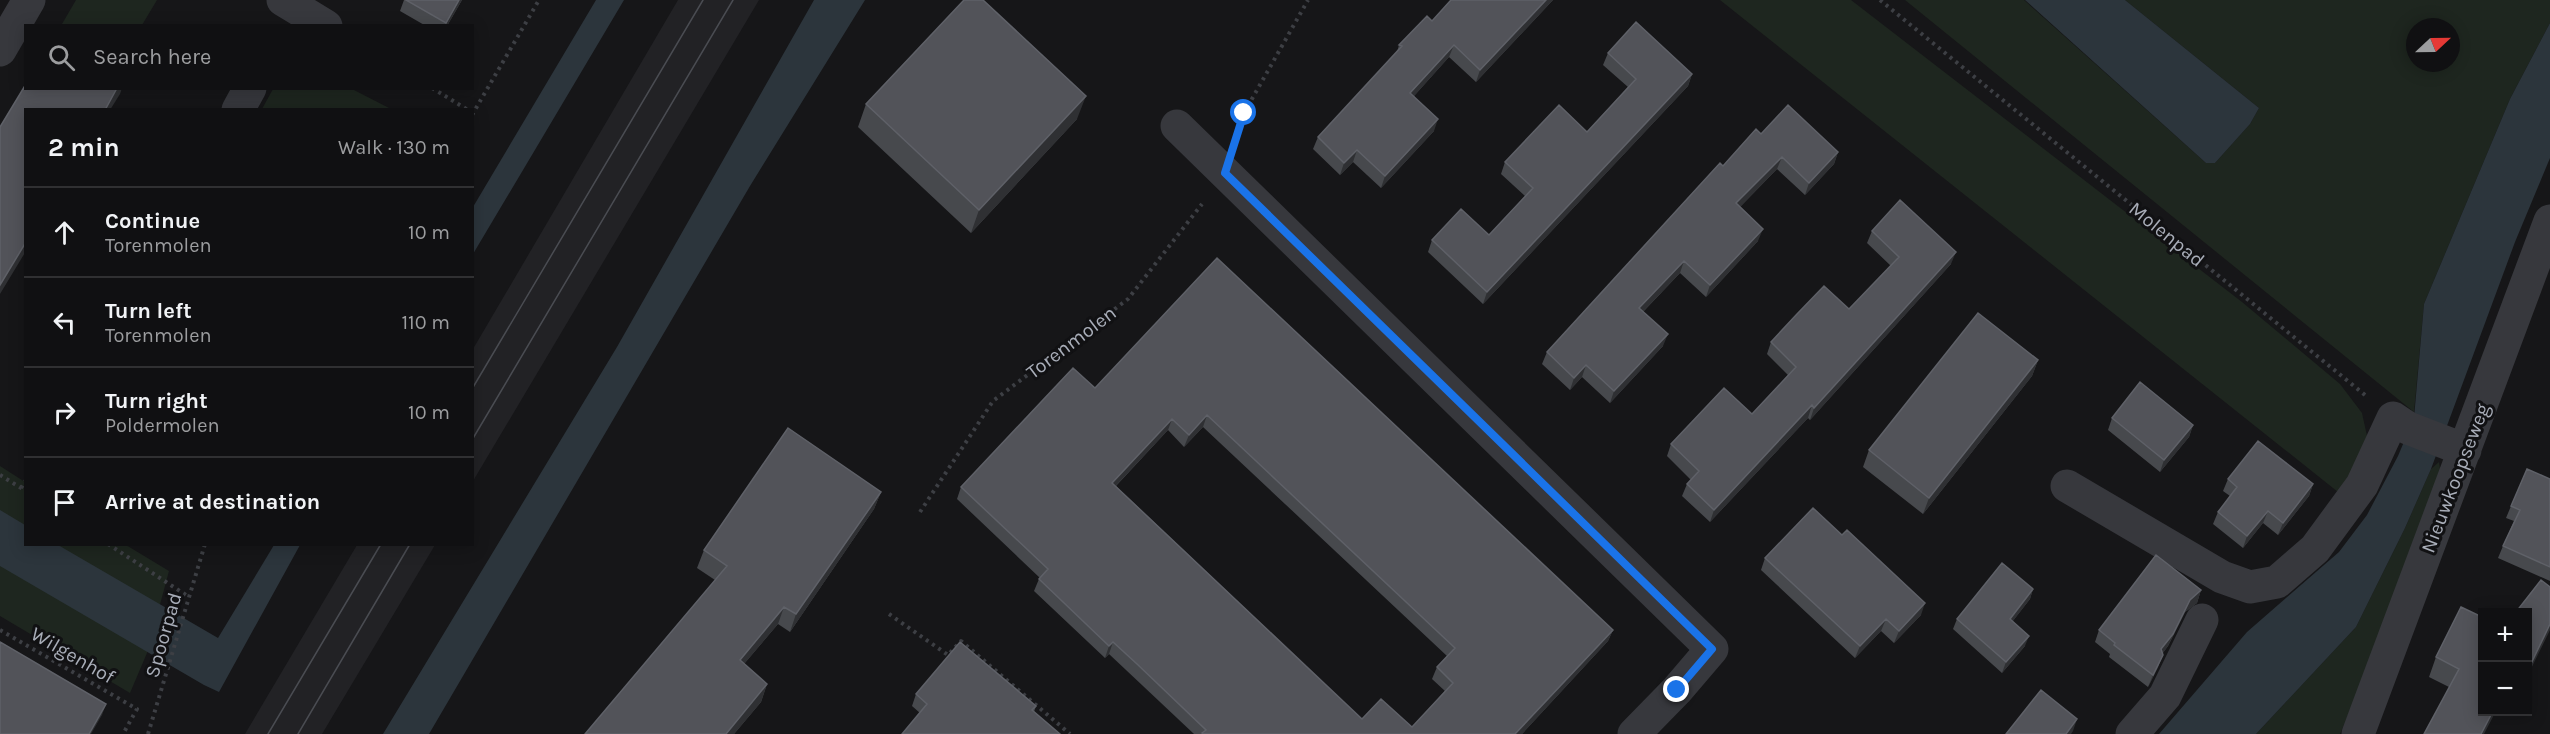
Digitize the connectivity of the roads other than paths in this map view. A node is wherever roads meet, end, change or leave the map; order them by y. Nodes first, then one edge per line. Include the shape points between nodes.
1 (29, 0) edge
2 (289, 11) edge
3 (321, 24) edge
4 (0, 50) edge
5 (249, 90) edge
6 (239, 108) edge
7 (1177, 126) dead end
8 (2550, 221) edge
9 (2455, 446) junction
10 (2067, 486) dead end
11 (2202, 620) dead end
12 (1634, 734) edge
13 (2132, 734) edge
14 (2358, 734) edge

1 - 4 street
2 - 3 street
5 - 6 street
7 - 12 street via 1712,649
8 - 9 street, Nieuwkoopseweg
9 - 10 street via 2401,423 2315,549 2277,582 2250,587 2222,577
9 - 14 street, Nieuwkoopseweg
11 - 13 street via 2164,696

